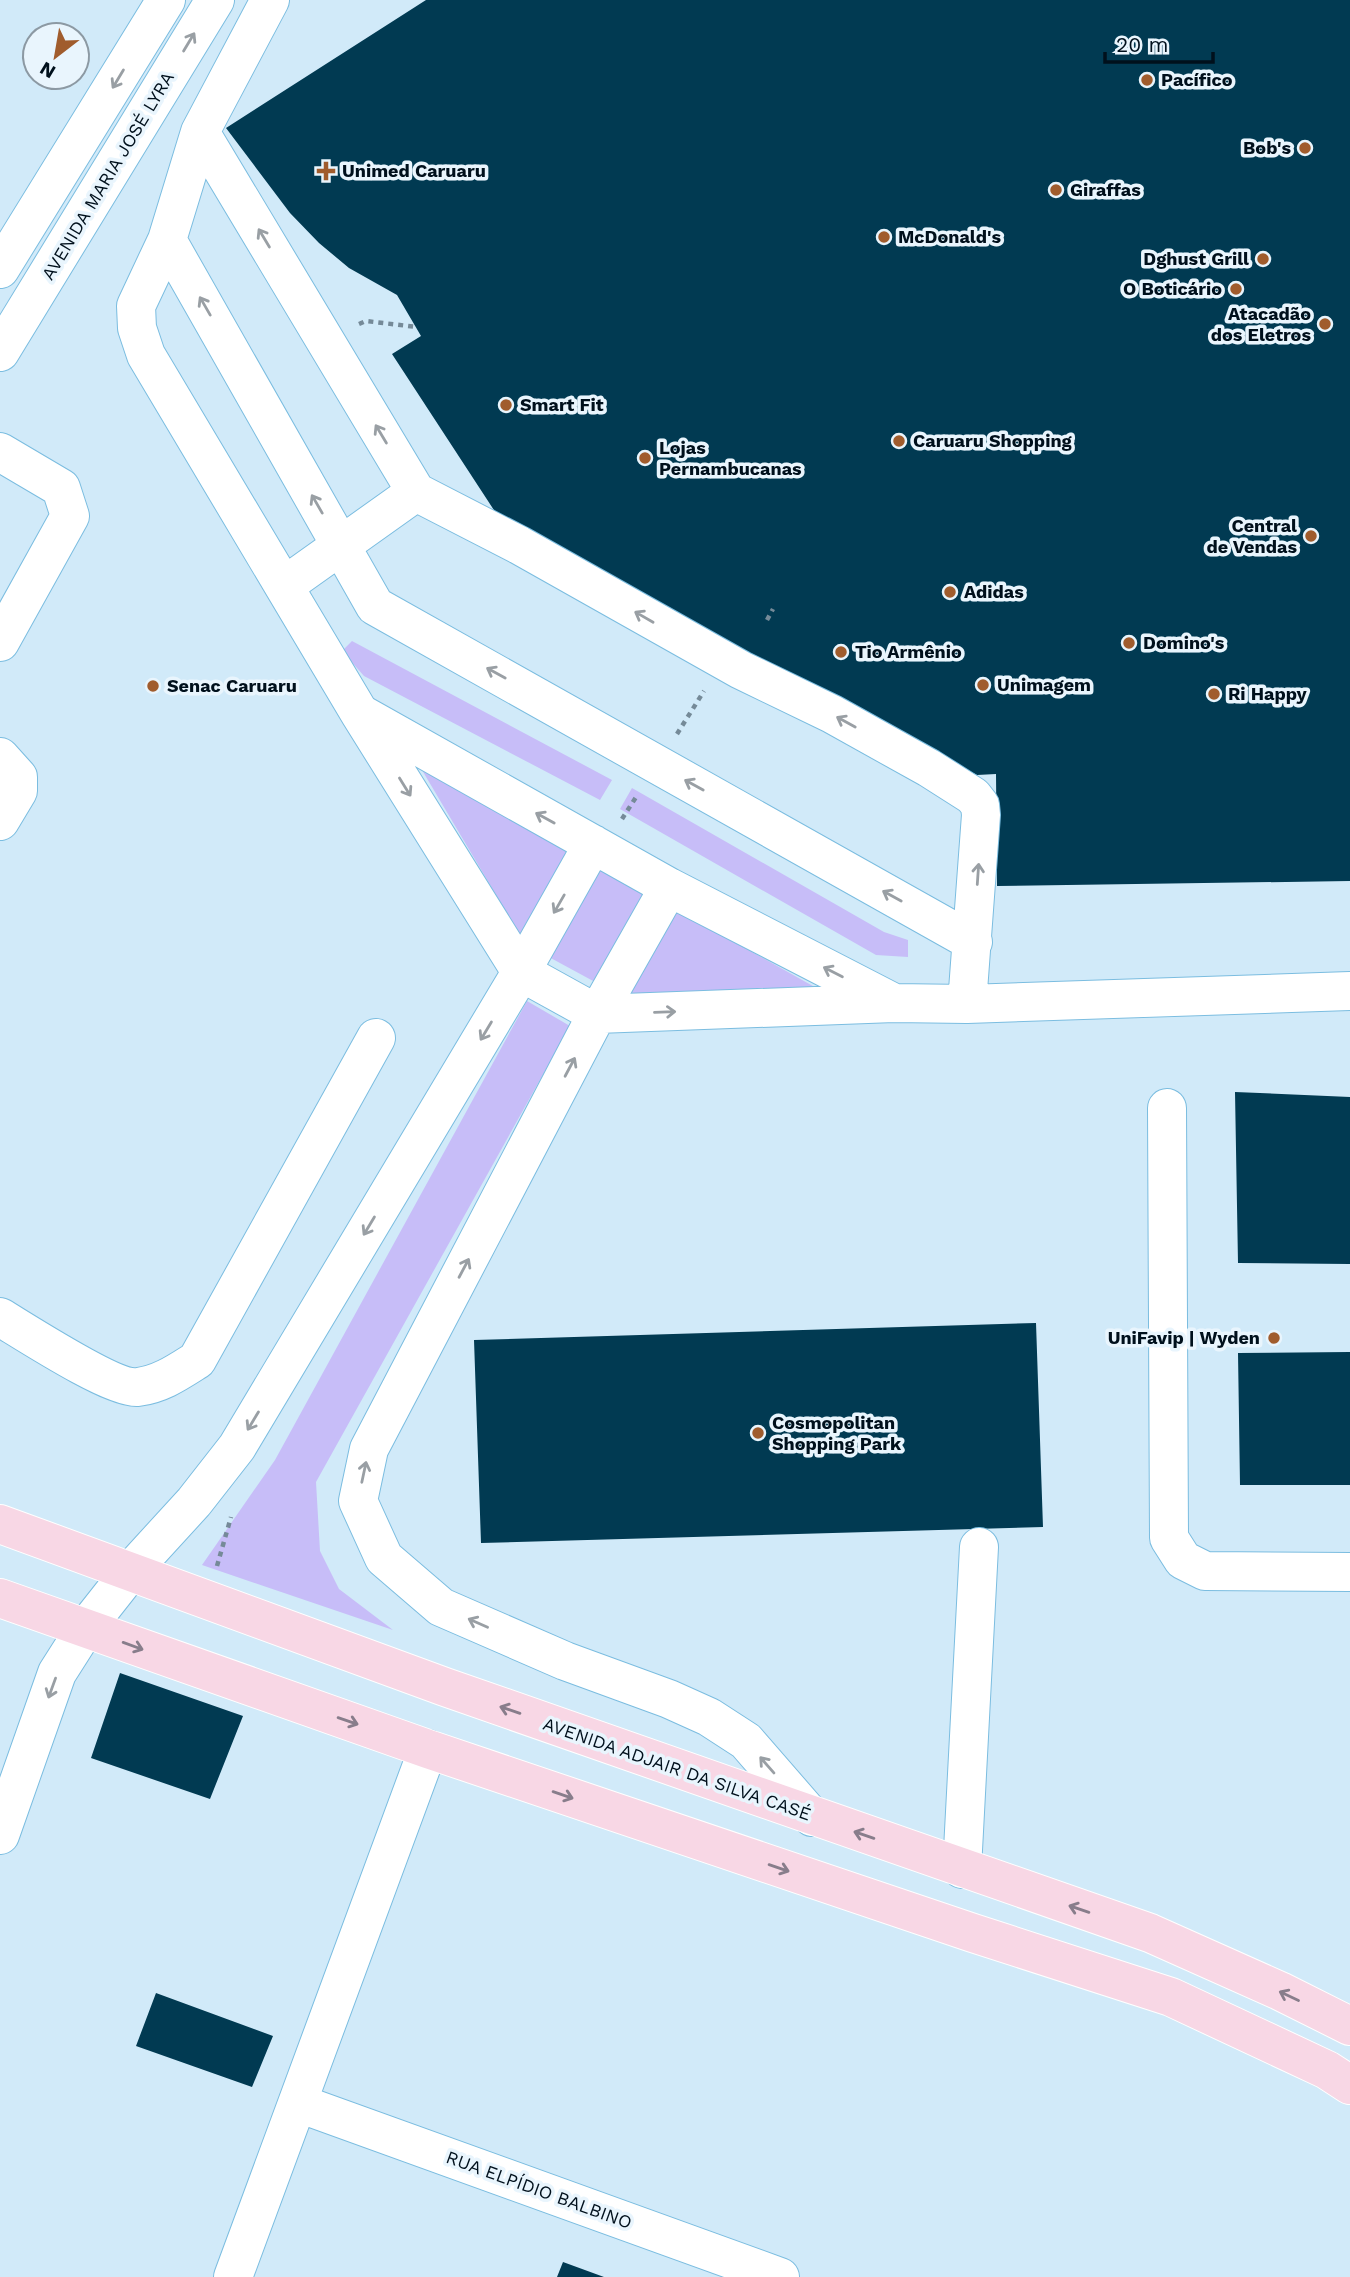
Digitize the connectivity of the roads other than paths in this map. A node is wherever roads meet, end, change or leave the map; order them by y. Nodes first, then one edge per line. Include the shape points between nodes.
1 (166, 0) edge
2 (215, 0) edge
3 (270, 0) edge
4 (200, 132) junction
5 (167, 240) junction
6 (0, 269) edge
7 (12, 307) edge
8 (0, 352) edge
9 (0, 452) edge
10 (416, 492) junction
11 (341, 545) junction
12 (284, 586) junction
13 (0, 642) edge
14 (360, 713) junction
15 (0, 757) edge
16 (0, 821) edge
17 (593, 845) junction
18 (669, 887) junction
19 (973, 942) junction
20 (521, 972) junction
21 (1350, 991) edge
22 (894, 1003) junction
23 (967, 1004) junction
24 (597, 1014) junction
25 (376, 1038) dead end
26 (1167, 1108) dead end
27 (0, 1317) edge
28 (0, 1524) edge
29 (979, 1548) dead end
30 (130, 1572) junction
31 (1350, 1572) edge
32 (0, 1598) edge
33 (85, 1629) junction
34 (428, 1749) junction
35 (812, 1817) junction
36 (0, 1835) edge
37 (962, 1869) junction
38 (1350, 2026) edge
39 (1350, 2085) edge
40 (298, 2103) junction
41 (233, 2277) edge
42 (780, 2277) edge

1 -> 6 street
7 -> 2 street, AVENIDA MARIA JOSÉ LYRA
3 - 4 street
4 - 5 street
10 -> 4 street
11 -> 5 street
5 - 12 street via 136,306 136,328 146,355
7 - 8 street, AVENIDA MARIA JOSÉ LYRA
9 - 13 street via 61,488 70,516
10 - 11 street
19 -> 10 street via 981,815 973,796 832,714 750,676
11 - 12 street
19 -> 11 street via 375,606
12 - 14 street
17 -> 14 street
14 -> 20 street
15 - 16 street via 19,777 18,791
17 - 18 street
17 -> 20 street
22 -> 18 street
18 - 24 street
19 - 23 street
20 - 24 street
20 -> 30 street via 237,1447
21 - 23 street
22 - 23 street
24 -> 22 street
35 -> 24 street via 746,1741 709,1717 442,1607 384,1558 358,1501 369,1449
25 - 27 street via 197,1360 169,1378 136,1388 100,1376
26 - 31 street via 1169,1538 1183,1560 1205,1571
28 - 30 main road, AVENIDA ADJAIR DA SILVA CASÉ
29 - 37 street
30 - 33 street
35 -> 30 main road, AVENIDA ADJAIR DA SILVA CASÉ
32 - 33 main road
33 -> 34 main road
33 -> 36 street via 57,1674
34 -> 39 main road via 1171,1997
34 - 40 street
37 -> 35 main road, AVENIDA ADJAIR DA SILVA CASÉ
38 -> 37 main road, AVENIDA ADJAIR DA SILVA CASÉ via 1150,1933
40 - 41 street
40 - 42 street, RUA ELPÍDIO BALBINO

